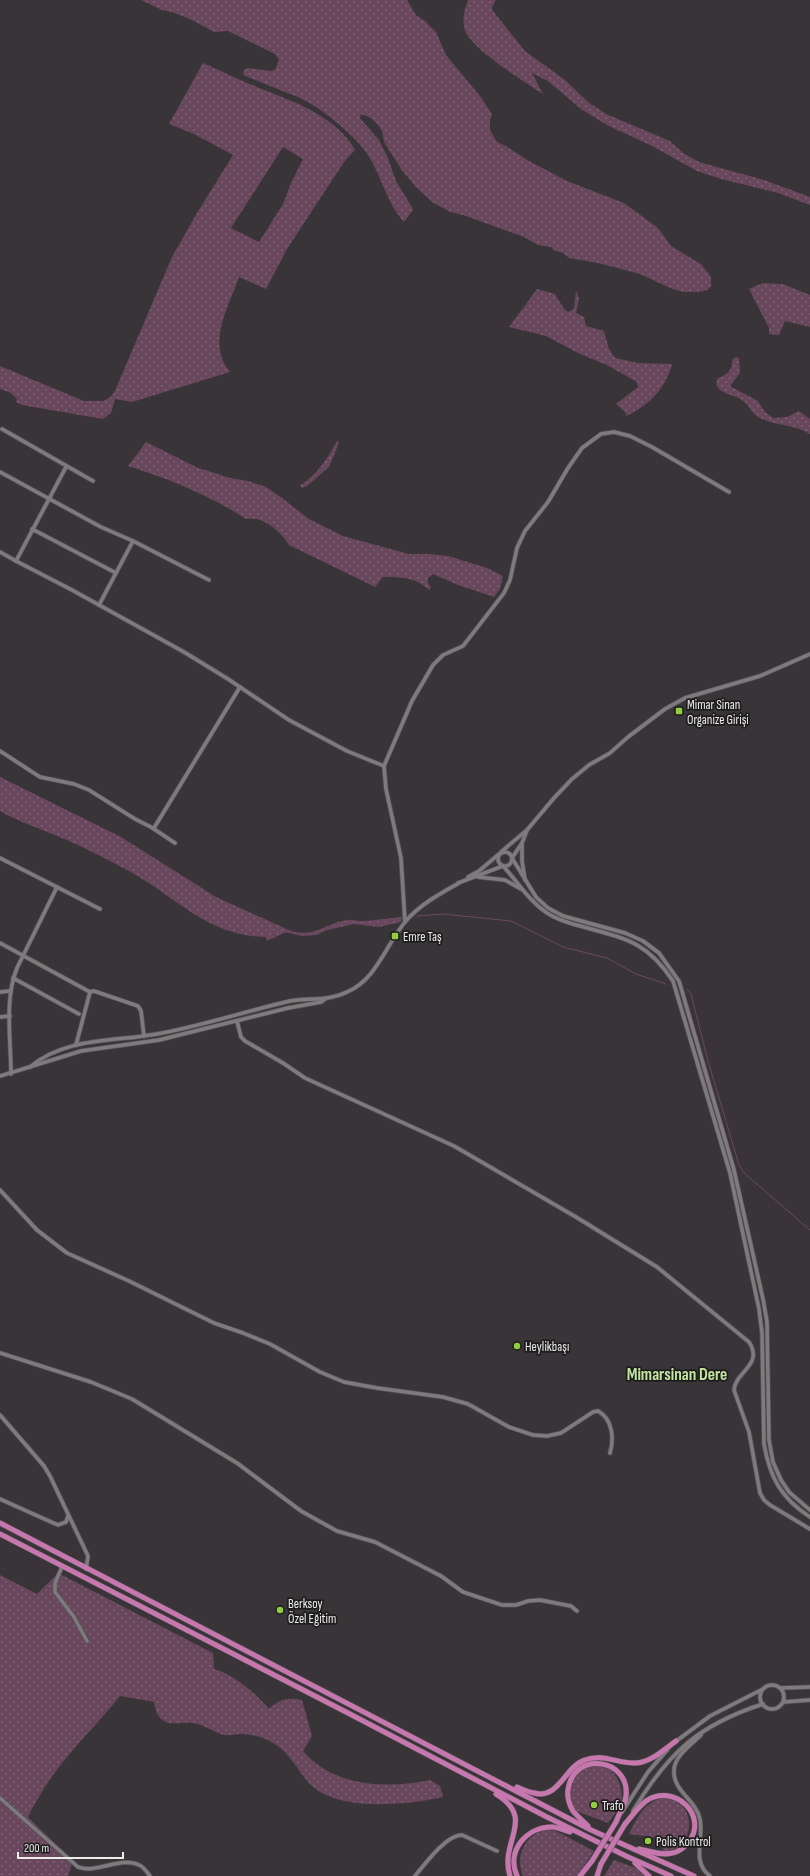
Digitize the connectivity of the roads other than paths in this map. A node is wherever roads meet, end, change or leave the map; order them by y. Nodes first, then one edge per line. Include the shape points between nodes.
1 (2, 429) dead end
2 (66, 467) junction
3 (0, 472) edge
4 (93, 481) dead end
5 (729, 492) dead end
6 (50, 499) junction
7 (32, 529) junction
8 (132, 542) junction
9 (0, 552) edge
10 (16, 561) junction
11 (116, 573) junction
12 (209, 580) dead end
13 (99, 604) junction
14 (810, 654) edge
15 (240, 687) junction
16 (0, 751) edge
17 (384, 766) junction
18 (154, 828) junction
19 (527, 830) junction
20 (175, 843) dead end
21 (522, 843) junction
22 (500, 853) junction
23 (0, 858) edge
24 (512, 858) junction
25 (503, 866) junction
26 (475, 877) junction
27 (458, 883) junction
28 (526, 883) junction
29 (57, 887) junction
30 (524, 891) junction
31 (100, 909) dead end
32 (405, 922) junction
33 (0, 943) edge
34 (23, 955) junction
35 (13, 978) junction
36 (10, 991) junction
37 (0, 992) edge
38 (90, 992) junction
39 (325, 999) junction
40 (79, 1014) dead end
41 (10, 1016) junction
42 (0, 1017) edge
43 (237, 1021) junction
44 (144, 1036) junction
45 (76, 1045) junction
46 (30, 1067) junction
47 (11, 1074) junction
48 (0, 1076) edge
49 (0, 1190) edge
50 (0, 1353) edge
51 (0, 1415) edge
52 (610, 1453) dead end
53 (0, 1499) edge
54 (810, 1510) edge
55 (68, 1516) junction
56 (810, 1517) edge
57 (0, 1523) edge
58 (810, 1529) edge
59 (0, 1534) edge
60 (62, 1567) junction
61 (86, 1569) junction
62 (577, 1611) dead end
63 (88, 1641) dead end
64 (810, 1687) edge
65 (780, 1688) junction
66 (763, 1689) junction
67 (810, 1700) edge
68 (783, 1702) junction
69 (763, 1704) junction
70 (705, 1731) junction
71 (676, 1740) junction
72 (458, 1771) junction
73 (496, 1779) junction
74 (0, 1798) edge
75 (616, 1822) junction
76 (626, 1824) junction
77 (591, 1830) junction
78 (588, 1838) junction
79 (630, 1848) junction
80 (497, 1851) dead end
81 (626, 1856) junction
82 (150, 1876) edge
83 (415, 1876) edge
84 (510, 1876) edge
85 (517, 1876) edge
86 (580, 1876) edge
87 (597, 1876) edge
88 (649, 1876) edge
89 (671, 1876) edge
90 (694, 1876) edge
91 (710, 1876) edge

1 - 2 street
2 - 4 street
2 - 6 street
3 - 6 street
5 - 17 street via 630,436 614,432 600,434 592,439 582,448 548,502 525,530 504,593 463,646 443,655 433,664 412,701
6 - 7 street
6 - 8 street
7 - 10 street
7 - 11 street
8 - 11 street
8 - 12 street
9 - 10 street
10 - 13 street
11 - 13 street
13 - 15 street
14 - 19 street via 760,676 685,698 665,709 610,753 572,779
15 - 17 street via 289,720 347,751
15 - 18 street
16 - 18 street via 40,777 84,788
17 - 32 street via 386,789 401,858
18 - 20 street
19 - 21 street
19 - 22 street
21 - 24 street
21 - 28 street
22 - 24 street via 508,852
22 - 25 street via 498,861
22 - 27 street via 479,871
23 - 29 street
24 - 25 street via 510,864
24 - 28 street
25 - 26 street
25 - 30 street
26 - 27 street
26 - 30 street via 505,880
27 - 32 street via 417,910
28 - 54 street via 536,897 563,916 625,933 643,941 659,953 679,980 734,1170 763,1299 767,1322 769,1440 773,1462 789,1492
29 - 31 street
29 - 34 street
30 - 56 street via 547,913 559,919 625,938 640,945 656,958 673,981 730,1172 760,1309 764,1444 767,1460 782,1491
32 - 39 street via 356,988
33 - 34 street
34 - 35 street
34 - 38 street
35 - 36 street
35 - 40 street
36 - 37 street
36 - 41 street
38 - 44 street via 94,991 138,1006
38 - 45 street
39 - 43 street
39 - 44 street via 307,998 290,1001
41 - 42 street
41 - 47 street
43 - 46 street via 159,1040 81,1051
43 - 58 street via 244,1042 305,1078 454,1146 657,1267 749,1342 753,1348 750,1366 734,1384 734,1390 749,1432 760,1493 770,1505
44 - 45 street
45 - 46 street via 48,1054
46 - 47 street
47 - 48 street
49 - 52 street via 37,1230 67,1253 214,1323 270,1344 320,1372 344,1382 442,1397 468,1404 510,1427 533,1435 561,1433 598,1411 612,1431
50 - 62 street via 132,1398 237,1463 301,1511 337,1531 374,1542 441,1576 463,1592 502,1605 540,1600 571,1606
51 - 55 street via 44,1466
53 - 55 street via 58,1525 66,1522
55 - 61 street via 88,1556
57 - 61 highway
59 - 60 highway
60 - 63 street via 55,1583 55,1592 74,1616
60 - 72 highway via 348,1712
61 - 73 highway
64 - 65 street
65 - 66 street via 769,1685
65 - 68 street via 784,1694
66 - 69 street via 760,1700
66 - 71 street via 710,1716
67 - 68 street
68 - 69 street via 773,1709
69 - 70 street via 722,1720
70 - 76 street via 686,1742 664,1766 649,1785
70 - 91 street via 680,1756 675,1764 674,1776 677,1785 698,1814 701,1828 699,1859 701,1866
71 - 73 highway via 644,1762 632,1763 598,1757 585,1760 575,1765 554,1789 543,1794 535,1794
71 - 75 street via 648,1772
72 - 78 highway
72 - 84 highway via 505,1800 515,1811 516,1824 508,1860
73 - 77 highway
74 - 82 street via 78,1867 88,1870 114,1864 134,1863
75 - 77 highway via 626,1796 622,1778 617,1771 606,1765 587,1765 574,1774 569,1782 568,1792 572,1810
75 - 86 highway, bridge
76 - 79 highway via 645,1802 662,1795 679,1799 686,1804 694,1817 691,1839 679,1851 665,1854
76 - 87 highway, bridge via 601,1864
77 - 79 highway
78 - 81 highway
78 - 85 highway via 553,1826 533,1830 516,1849 514,1870
79 - 90 highway
80 - 83 street via 462,1835 454,1836 443,1844
81 - 88 highway
81 - 89 highway

